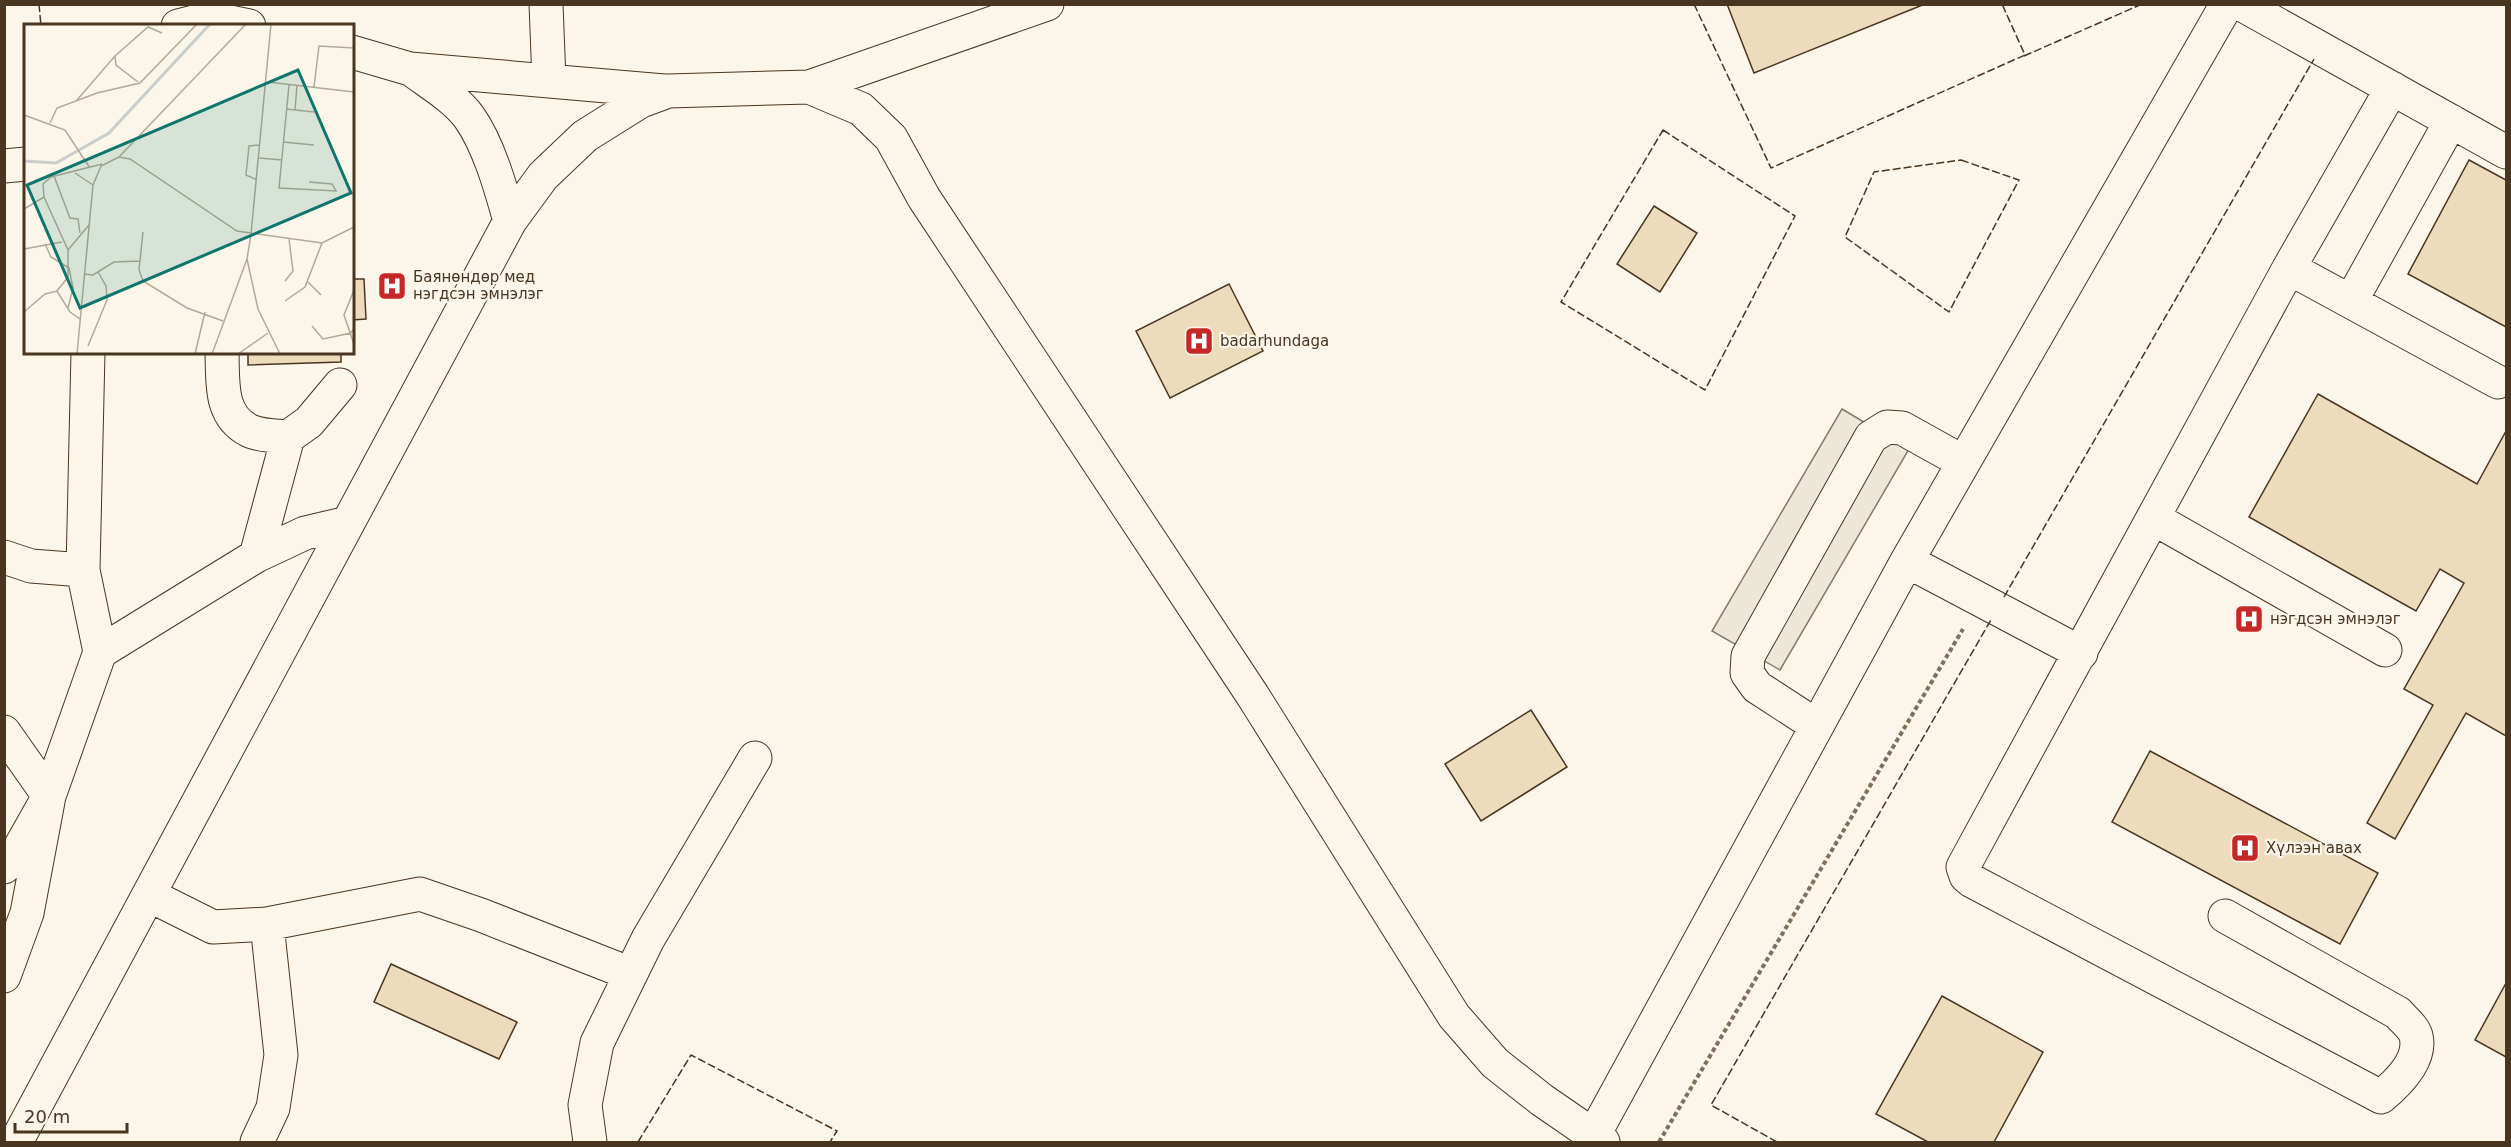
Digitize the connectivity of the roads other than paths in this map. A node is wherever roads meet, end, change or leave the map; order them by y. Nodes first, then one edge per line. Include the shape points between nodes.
1 (546, 4) edge
2 (1047, 4) edge
3 (2227, 4) edge
4 (2241, 4) edge
5 (186, 24) edge
6 (239, 24) edge
7 (354, 53) edge
8 (410, 69) junction
9 (549, 81) junction
10 (809, 87) junction
11 (2392, 88) junction
12 (668, 91) junction
13 (2451, 121) junction
14 (2506, 152) edge
15 (24, 164) edge
16 (4, 166) edge
17 (510, 221) junction
18 (2289, 268) junction
19 (2351, 301) junction
20 (87, 354) edge
21 (222, 354) edge
22 (2498, 382) dead end
23 (340, 385) dead end
24 (288, 437) junction
25 (1963, 462) junction
26 (2153, 519) junction
27 (348, 524) junction
28 (256, 556) junction
29 (4, 557) edge
30 (1907, 561) junction
31 (83, 570) junction
32 (2385, 650) dead end
33 (100, 652) junction
34 (2081, 653) junction
35 (1817, 726) junction
36 (4, 732) edge
37 (755, 758) dead end
38 (49, 796) junction
39 (4, 867) edge
40 (149, 895) junction
41 (2225, 916) dead end
42 (267, 924) junction
43 (631, 974) junction
44 (4, 976) edge
45 (1595, 1141) edge
46 (16, 1143) edge
47 (257, 1143) edge
48 (590, 1143) edge

1 - 9 street
2 - 10 street
3 - 25 street
4 - 11 street
5 - 6 street via 210,18
7 - 8 street
8 - 9 street
8 - 17 street via 442,91 469,117 496,170
9 - 12 street
10 - 12 street
10 - 45 street via 861,109 891,138 924,198 1253,696 1454,1016 1495,1063
11 - 13 street
11 - 18 street
12 - 17 street via 641,101 585,136 543,176
13 - 14 street
13 - 19 street
15 - 16 street
17 - 27 street
18 - 19 street
18 - 26 street
19 - 22 street
20 - 31 street
21 - 24 street via 224,401 233,420 252,432
23 - 24 street via 309,422
24 - 28 street
25 - 30 street
25 - 35 street via 1902,428 1887,427 1871,437 1748,656 1747,673 1757,687
26 - 32 street
26 - 34 street
27 - 28 street via 305,533
27 - 40 street
28 - 33 street
29 - 31 street via 31,566
30 - 34 street
30 - 35 street
31 - 33 street
33 - 38 street
34 - 41 street via 1963,867 1966,876 2381,1096 2400,1081 2417,1050 2416,1034 2398,1013
35 - 45 street
36 - 38 street
37 - 43 street
38 - 39 street via 14,858
38 - 44 street via 27,913
40 - 42 street via 213,927
40 - 46 street
42 - 43 street via 420,894
42 - 47 street via 281,1055 273,1107
43 - 48 street via 597,1043 585,1105

